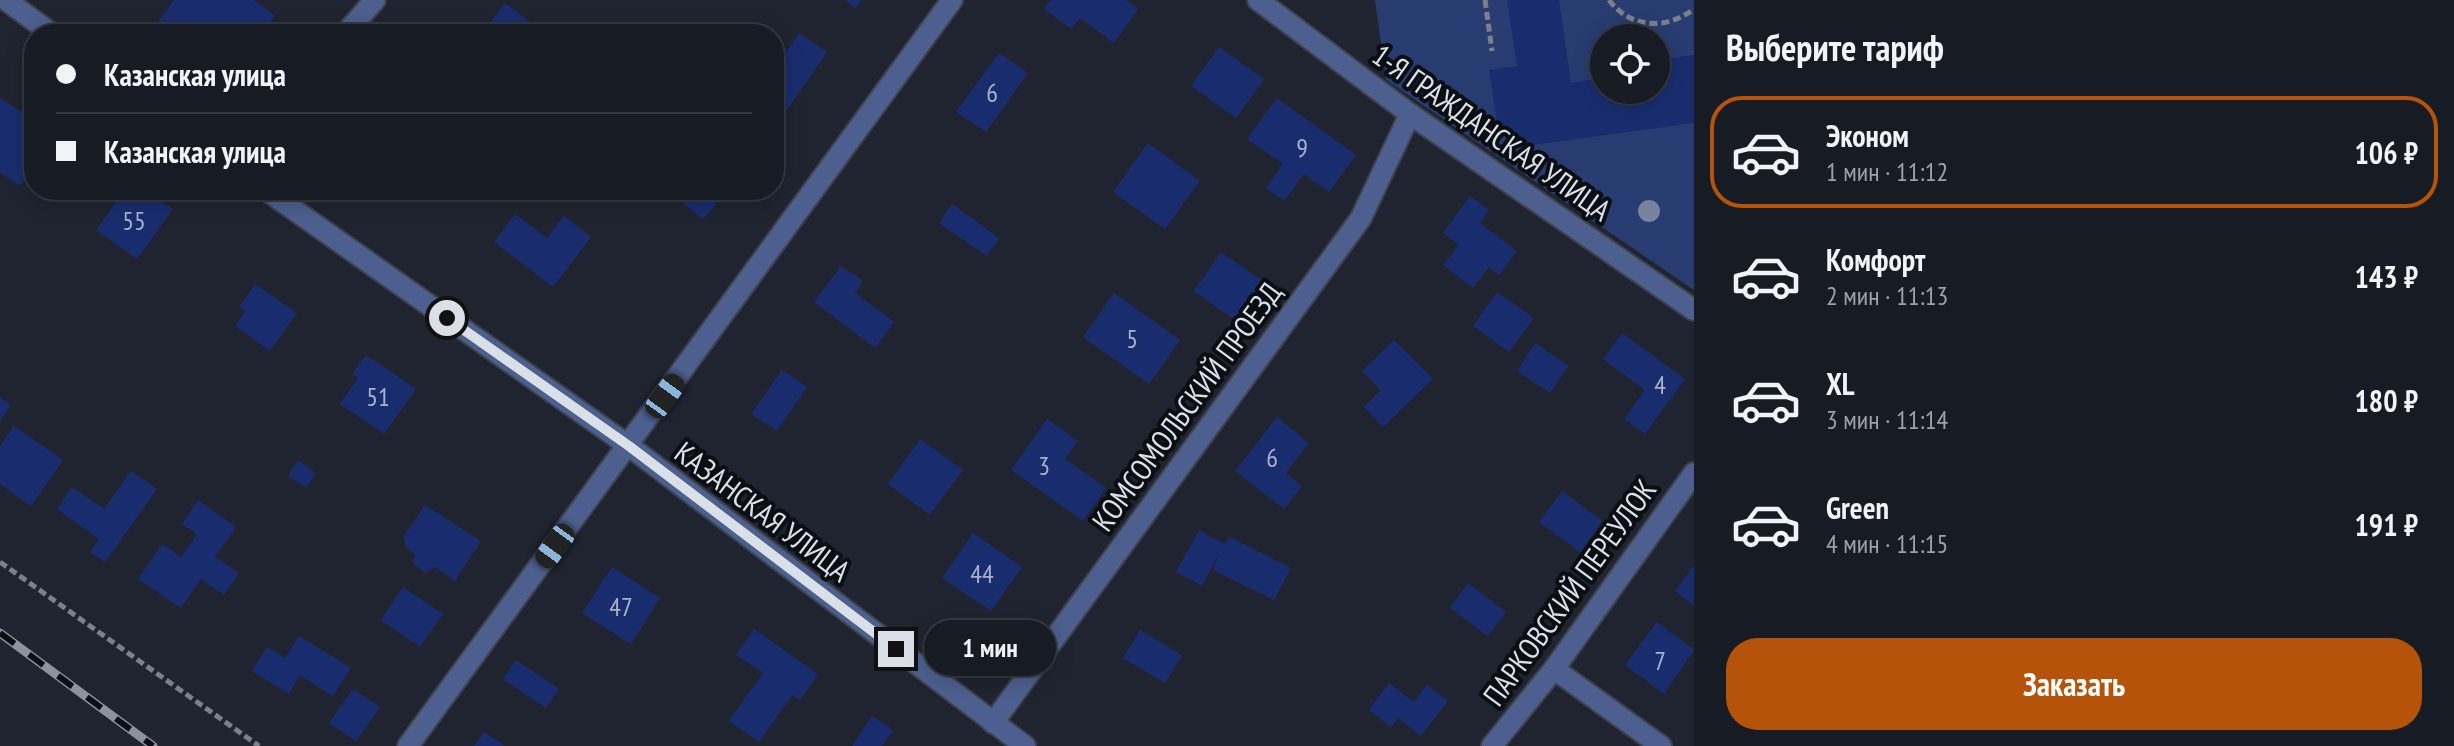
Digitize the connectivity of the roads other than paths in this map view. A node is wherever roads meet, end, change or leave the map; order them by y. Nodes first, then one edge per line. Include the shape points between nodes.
1 (6, 0) edge
2 (375, 0) edge
3 (952, 0) edge
4 (1258, 0) edge
5 (38, 24) edge
6 (354, 24) edge
7 (1410, 114) junction
8 (280, 200) edge
9 (1694, 310) edge
10 (629, 446) junction
11 (1694, 473) edge
12 (1554, 669) junction
13 (993, 723) junction
14 (408, 746) edge
15 (1025, 746) edge
16 (1492, 746) edge
17 (1661, 746) edge

1 - 5 street
2 - 6 street
3 - 10 street
4 - 7 street, 1-Я ГРАЖДАНСКАЯ УЛИЦА
7 - 9 street, 1-Я ГРАЖДАНСКАЯ УЛИЦА
7 - 13 street, КОМСОМОЛЬСКИЙ ПРОЕЗД via 1361,218
8 - 10 street, КАЗАНСКАЯ УЛИЦА
10 - 13 street, КАЗАНСКАЯ УЛИЦА
10 - 14 street
11 - 12 street, ПАРКОВСКИЙ ПЕРЕУЛОК
12 - 16 street, ПАРКОВСКИЙ ПЕРЕУЛОК
12 - 17 street
13 - 15 street, КАЗАНСКАЯ УЛИЦА

